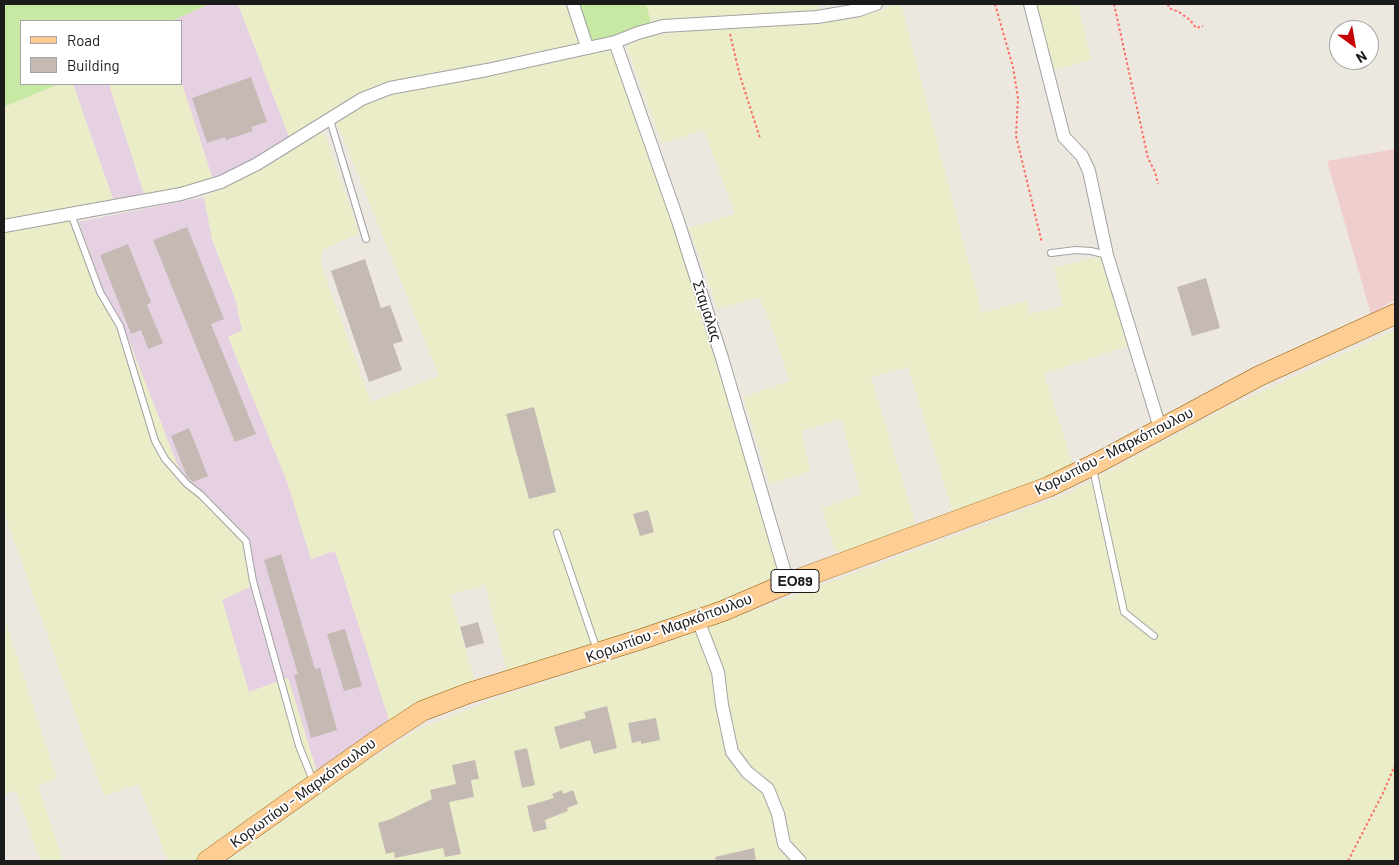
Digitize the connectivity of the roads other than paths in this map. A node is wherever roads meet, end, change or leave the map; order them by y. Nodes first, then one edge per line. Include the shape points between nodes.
1 (573, 4) edge
2 (876, 4) edge
3 (1030, 4) edge
4 (615, 42) junction
5 (587, 47) junction
6 (330, 120) junction
7 (71, 214) junction
8 (4, 226) edge
9 (366, 240) dead end
10 (1051, 254) dead end
11 (1107, 255) junction
12 (1395, 314) edge
13 (1160, 428) junction
14 (1092, 465) junction
15 (557, 533) dead end
16 (788, 583) junction
17 (698, 620) junction
18 (1154, 636) dead end
19 (598, 654) junction
20 (314, 784) junction
21 (207, 861) edge
22 (800, 861) edge

1 - 5 street
2 - 4 street via 817,17 663,26
3 - 11 street via 1064,137 1082,156 1088,171
4 - 5 street
4 - 16 street, Σταμαλας via 678,220
5 - 6 street via 390,88 362,99
6 - 7 street via 220,182 181,194
6 - 9 lane
7 - 8 street
7 - 20 lane via 100,292 120,326 155,441 164,458 246,541 299,746
10 - 11 lane via 1076,250
11 - 13 street
12 - 13 main road, Κορωπίου - Μαρκόπουλου / ΕΟ89 via 1259,376
13 - 14 main road, Κορωπίου - Μαρκόπουλου / ΕΟ89
14 - 16 main road, Κορωπίου - Μαρκόπουλου / ΕΟ89 via 1048,487
14 - 18 lane via 1124,612
15 - 19 lane
16 - 17 main road, Κορωπίου - Μαρκόπουλου / ΕΟ89
17 - 19 main road, Κορωπίου - Μαρκόπουλου / ΕΟ89
17 - 22 street via 718,672 732,752 747,772 768,789 778,814 784,844
19 - 20 main road, Κορωπίου - Μαρκόπουλου / ΕΟ89 via 469,693 422,711
20 - 21 main road, Κορωπίου - Μαρκόπουλου / ΕΟ89

